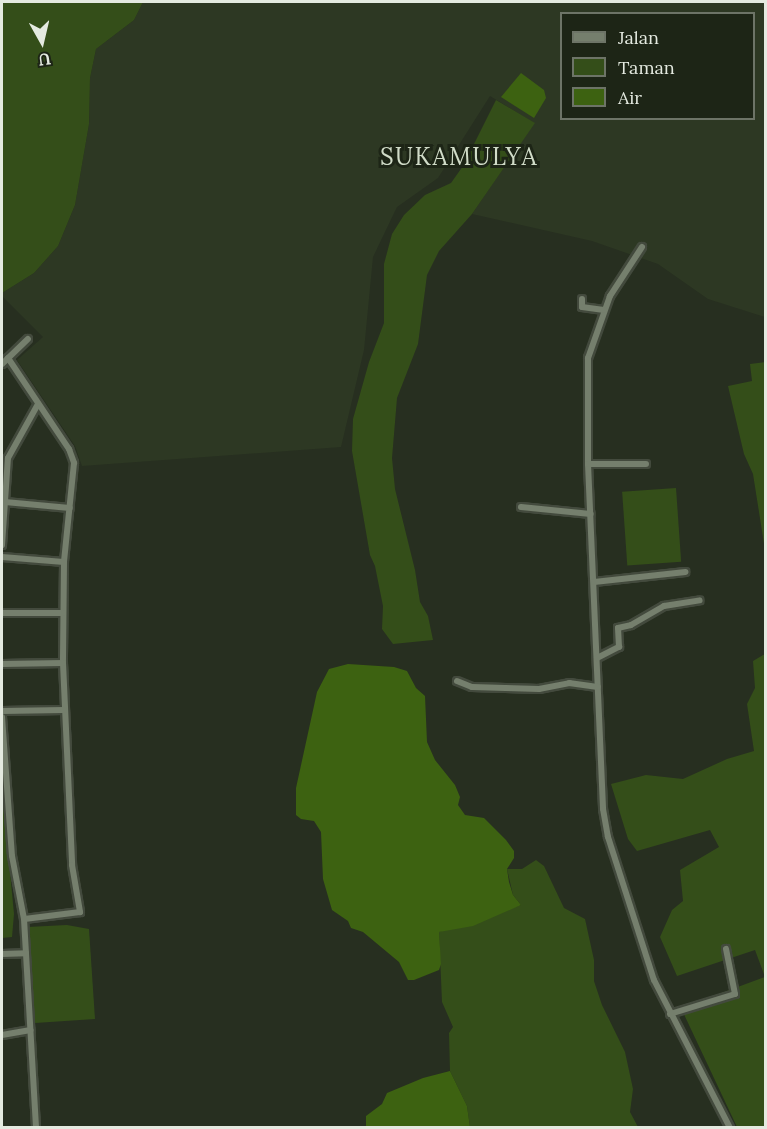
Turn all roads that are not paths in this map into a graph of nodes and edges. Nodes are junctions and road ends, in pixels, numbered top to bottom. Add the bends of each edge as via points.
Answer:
1 (642, 247) dead end
2 (582, 299) dead end
3 (604, 310) junction
4 (28, 339) dead end
5 (8, 358) junction
6 (2, 364) edge
7 (38, 404) junction
8 (588, 464) junction
9 (646, 464) dead end
10 (5, 502) junction
11 (522, 507) dead end
12 (70, 508) junction
13 (591, 514) junction
14 (2, 545) edge
15 (2, 557) edge
16 (64, 562) junction
17 (685, 572) dead end
18 (594, 582) junction
19 (699, 600) dead end
20 (2, 613) edge
21 (63, 613) junction
22 (597, 658) junction
23 (63, 663) junction
24 (2, 664) edge
25 (457, 681) dead end
26 (598, 687) junction
27 (64, 710) junction
28 (2, 711) edge
29 (2, 717) edge
30 (9, 834) junction
31 (2, 836) edge
32 (24, 919) junction
33 (726, 950) dead end
34 (26, 953) junction
35 (2, 954) edge
36 (670, 1014) junction
37 (31, 1030) junction
38 (2, 1035) edge
39 (36, 1128) edge
40 (730, 1128) edge

1 - 3 street
2 - 3 street via 582,307
3 - 8 street via 588,358
4 - 5 street
5 - 6 street
5 - 7 street
7 - 10 street via 10,452
7 - 12 street via 73,455
8 - 9 street
8 - 13 street
10 - 12 street
10 - 14 street
11 - 13 street
12 - 16 street
13 - 18 street
15 - 16 street
16 - 21 street
17 - 18 street
18 - 22 street
19 - 22 street via 664,606 618,628 619,647
20 - 21 street
21 - 23 street
22 - 26 street
23 - 24 street
23 - 27 street
25 - 26 street via 472,687 539,688 569,683
26 - 36 street via 603,809 608,837 644,952
27 - 28 street
27 - 32 street via 72,865 80,912
29 - 30 street
30 - 31 street
30 - 32 street
32 - 34 street
33 - 36 street via 735,994
34 - 35 street
34 - 37 street
36 - 40 street
37 - 38 street
37 - 39 street

